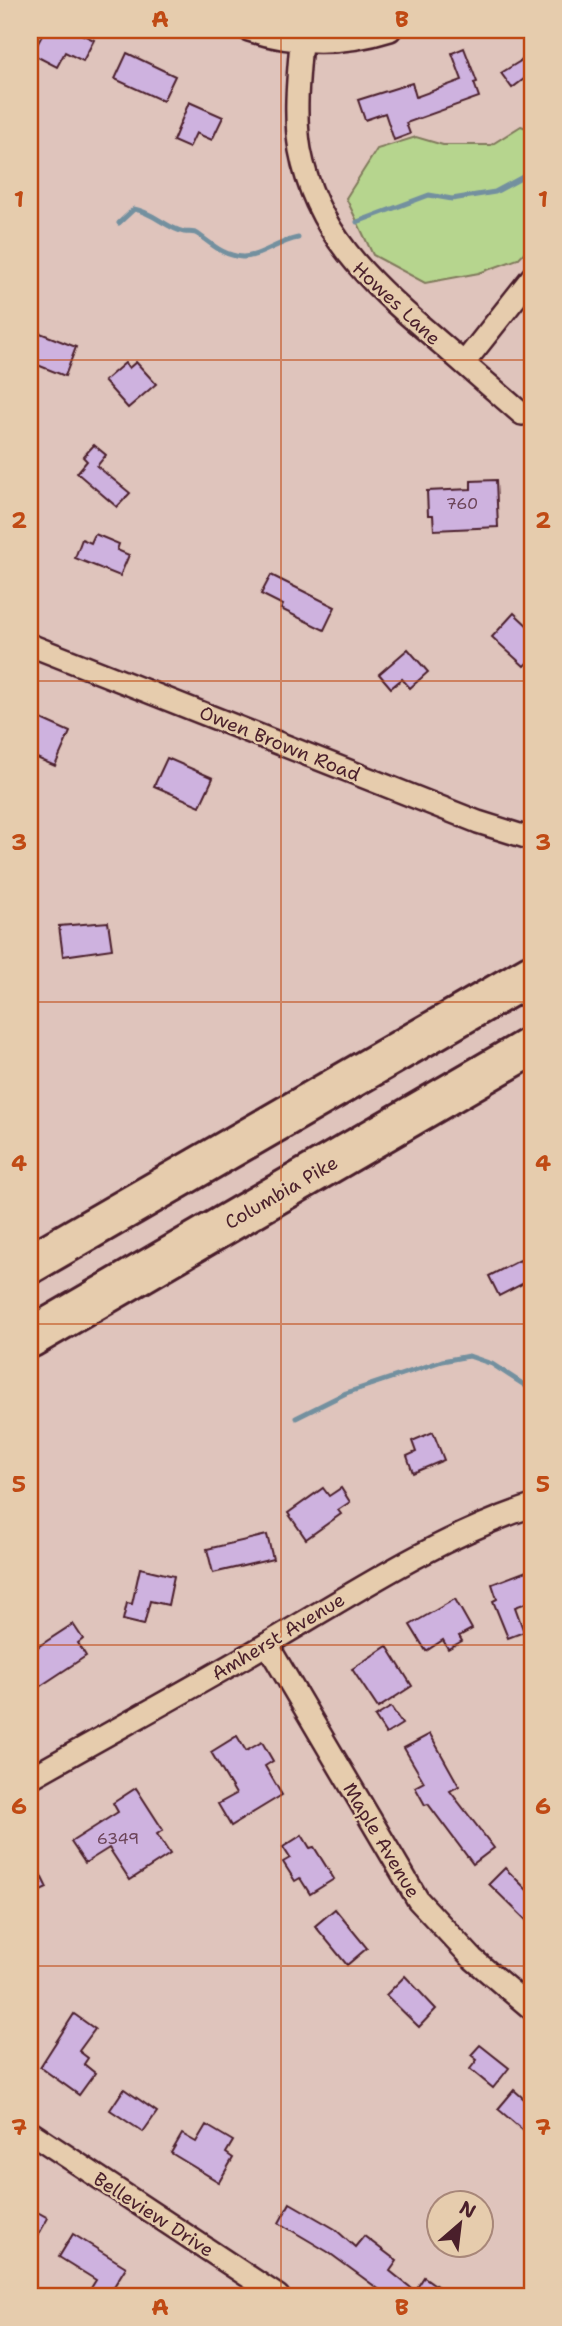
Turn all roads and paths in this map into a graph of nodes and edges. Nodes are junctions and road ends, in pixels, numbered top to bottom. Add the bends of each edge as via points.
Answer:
1 (249, 30) edge
2 (390, 30) edge
3 (301, 43) junction
4 (532, 277) edge
5 (464, 363) junction
6 (522, 414) dead end
7 (30, 645) edge
8 (532, 839) edge
9 (532, 963) edge
10 (532, 974) edge
11 (427, 1036) junction
12 (532, 1046) edge
13 (532, 1074) edge
14 (30, 1264) edge
15 (148, 1270) junction
16 (30, 1338) edge
17 (532, 1506) edge
18 (267, 1644) junction
19 (30, 1778) edge
20 (532, 2009) edge
21 (30, 2132) edge
22 (278, 2296) edge

1 - 3 street
2 - 3 street
3 - 5 street, Howes Lane via 300,149 321,218 372,284
4 - 5 street
5 - 6 street, Howes Lane
7 - 8 street, Owen Brown Road via 478,822
9 - 11 highway
10 - 11 highway
11 - 14 highway
12 - 15 highway, Columbia Pike
13 - 15 highway
15 - 16 highway, Columbia Pike
17 - 18 street, Amherst Avenue via 391,1569
18 - 19 street, Amherst Avenue
18 - 20 street, Maple Avenue via 418,1900 473,1959
21 - 22 street, Belleview Drive

